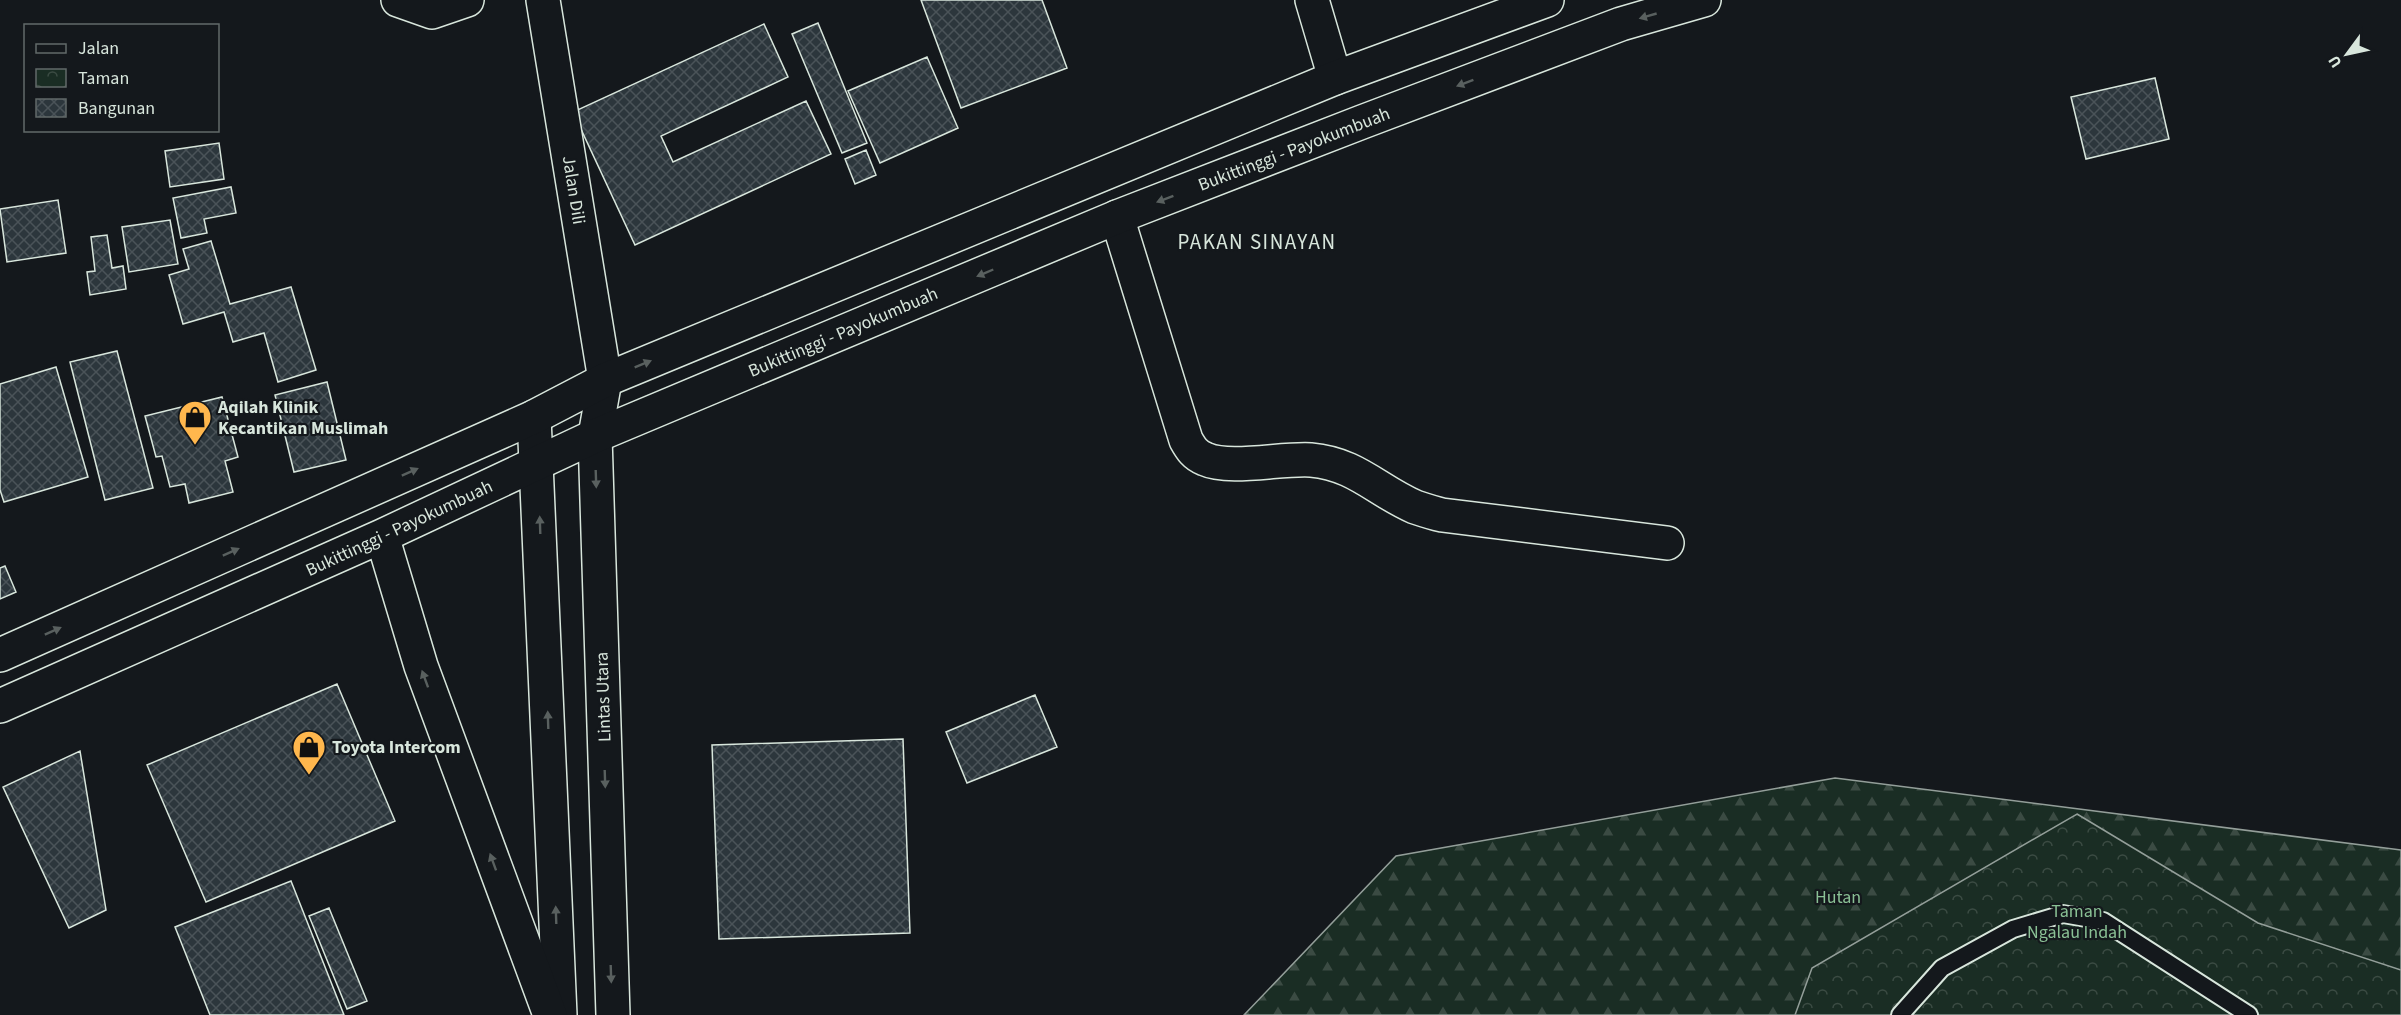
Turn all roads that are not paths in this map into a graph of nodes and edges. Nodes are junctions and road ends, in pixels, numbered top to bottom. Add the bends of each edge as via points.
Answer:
1 (398, 0) edge
2 (467, 0) edge
3 (543, 0) edge
4 (1312, 0) edge
5 (1547, 0) edge
6 (1704, 0) edge
7 (1335, 78) junction
8 (1117, 217) junction
9 (605, 380) junction
10 (534, 417) junction
11 (595, 436) junction
12 (537, 464) junction
13 (382, 536) junction
14 (1666, 543) dead end
15 (0, 655) edge
16 (0, 706) edge
17 (550, 1015) edge
18 (560, 1015) edge
19 (613, 1015) edge
20 (1900, 1015) edge
21 (2249, 1015) edge

1 - 2 main road via 432,12
3 - 9 main road, Jalan Dili
4 - 7 main road
5 - 7 main road
6 -> 8 main road, Bukittinggi - Payokumbuah via 1621,24
9 -> 7 main road
8 -> 11 main road, Bukittinggi - Payokumbuah
8 - 14 main road via 1186,440 1193,452 1205,460 1330,462 1349,468 1414,506 1442,515
9 - 10 main road
9 - 11 main road, Lintas Utara
10 - 12 main road
15 -> 10 main road
11 - 12 main road, Bukittinggi - Payokumbuah
11 -> 19 main road, Lintas Utara
12 - 13 main road, Bukittinggi - Payokumbuah
18 -> 12 main road
13 - 16 main road, Bukittinggi - Payokumbuah
17 -> 13 main road via 420,666
20 - 21 lane via 1942,968 2013,929 2063,914 2103,921

